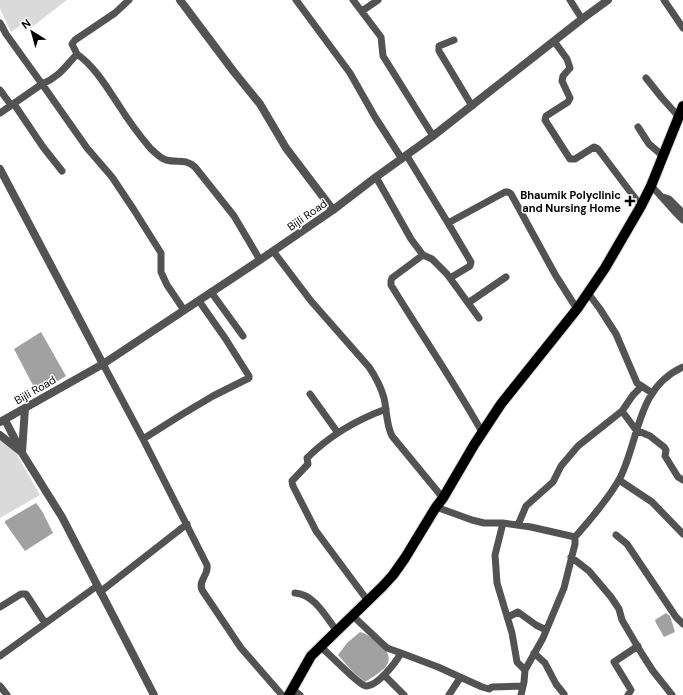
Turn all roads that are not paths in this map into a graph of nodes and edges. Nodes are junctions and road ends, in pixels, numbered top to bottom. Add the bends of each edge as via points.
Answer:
1 (129, 0) edge
2 (180, 0) edge
3 (296, 0) edge
4 (353, 0) edge
5 (378, 0) edge
6 (570, 0) edge
7 (608, 0) edge
8 (664, 0) edge
9 (362, 11) junction
10 (582, 19) junction
11 (0, 22) edge
12 (683, 28) edge
13 (454, 40) dead end
14 (554, 41) junction
15 (77, 54) junction
16 (646, 78) dead end
17 (42, 84) junction
18 (0, 90) edge
19 (13, 104) junction
20 (472, 106) junction
21 (683, 106) edge
22 (0, 113) edge
23 (679, 117) junction
24 (638, 127) dead end
25 (433, 136) junction
26 (663, 156) junction
27 (404, 158) junction
28 (0, 169) edge
29 (62, 171) dead end
30 (376, 177) junction
31 (651, 186) junction
32 (663, 197) junction
33 (641, 206) junction
34 (333, 210) junction
35 (683, 213) edge
36 (683, 220) edge
37 (448, 223) junction
38 (273, 251) junction
39 (423, 255) junction
40 (260, 260) junction
41 (506, 277) dead end
42 (450, 278) junction
43 (211, 292) junction
44 (588, 293) junction
45 (199, 301) junction
46 (468, 303) junction
47 (577, 309) junction
48 (184, 310) junction
49 (479, 318) dead end
50 (242, 336) dead end
51 (103, 364) junction
52 (683, 367) edge
53 (642, 387) junction
54 (652, 393) junction
55 (310, 394) dead end
56 (25, 408) junction
57 (386, 409) junction
58 (622, 411) junction
59 (2, 421) edge
60 (636, 430) junction
61 (482, 432) junction
62 (338, 433) junction
63 (0, 435) edge
64 (143, 440) junction
65 (22, 453) junction
66 (619, 480) junction
67 (683, 480) edge
68 (443, 498) junction
69 (436, 507) junction
70 (503, 523) junction
71 (187, 524) junction
72 (518, 525) junction
73 (683, 534) edge
74 (616, 535) dead end
75 (575, 537) junction
76 (571, 557) junction
77 (98, 589) junction
78 (295, 593) dead end
79 (368, 601) junction
80 (0, 607) edge
81 (353, 616) junction
82 (508, 617) junction
83 (45, 623) junction
84 (683, 624) edge
85 (336, 630) junction
86 (546, 630) junction
87 (320, 646) junction
88 (638, 646) junction
89 (534, 652) junction
90 (401, 653) junction
91 (0, 656) edge
92 (525, 670) junction
93 (384, 675) junction
94 (460, 678) junction
95 (0, 686) edge
96 (523, 686) junction
97 (294, 693) edge
98 (564, 694) edge
99 (7, 695) edge
100 (154, 695) edge
101 (282, 695) edge
102 (404, 695) edge
103 (449, 695) edge
104 (521, 695) edge
105 (628, 695) edge
106 (672, 695) edge

1 - 15 street via 115,13 75,40 72,46
2 - 34 street via 260,104 286,148
3 - 27 street via 350,73 375,117
4 - 9 street
5 - 9 street
6 - 10 street
7 - 10 street, Bijli Road
8 - 12 street
9 - 25 street via 381,38 386,62
10 - 14 street, Bijli Road
11 - 17 street
13 - 20 street via 440,46 439,51
14 - 20 street, Bijli Road
14 - 33 street via 567,59 570,68 562,81 570,98 544,120 570,159 575,159 594,147 598,149
15 - 17 street via 59,75
15 - 40 street via 91,66 152,149 163,159 185,161 195,167 234,216
16 - 23 street
17 - 19 street
17 - 48 street via 134,210 161,253 161,272
18 - 19 street
19 - 22 street
19 - 29 street
20 - 25 street, Bijli Road
21 - 23 main road
23 - 26 main road
24 - 26 street via 649,144
25 - 27 street, Bijli Road
26 - 31 main road
27 - 30 street, Bijli Road
27 - 37 street
28 - 51 street
30 - 34 street, Bijli Road
30 - 39 street via 407,234
31 - 32 street
31 - 33 main road
32 - 35 street
32 - 36 street
33 - 44 main road
34 - 38 street, Bijli Road
37 - 42 street via 471,262 470,266
37 - 47 street via 508,192
38 - 40 street, Bijli Road
38 - 57 street via 311,301 369,367 384,397
39 - 42 street via 432,259
39 - 61 street via 392,278 391,285
40 - 43 street, Bijli Road
41 - 46 street
42 - 46 street
43 - 45 street, Bijli Road
43 - 50 street
44 - 47 main road
44 - 53 street via 612,328 637,383
45 - 48 street, Bijli Road
45 - 64 street via 232,348 249,378 213,396
46 - 49 street
47 - 61 main road via 501,404
48 - 51 street, Bijli Road
51 - 56 street, Bijli Road
51 - 64 street
52 - 54 street via 666,376
53 - 54 street
53 - 58 street
54 - 60 street
55 - 62 street
56 - 59 street, Bijli Road
56 - 65 street
57 - 62 street
57 - 68 street via 392,436
58 - 60 street
58 - 72 street via 578,446 561,466 553,482 528,504
59 - 65 street
60 - 66 street via 628,461
60 - 67 street via 650,436 664,447 665,456 678,477
61 - 68 main road
62 - 79 street via 307,458 308,464 294,478 292,486 316,531
63 - 65 street
64 - 71 street
65 - 77 street via 62,518
66 - 73 street via 652,502
66 - 75 street
68 - 69 main road
69 - 70 street via 484,523
69 - 79 main road via 393,575
70 - 72 street
70 - 82 street via 495,555 497,583
71 - 77 street
71 - 101 street via 208,569 200,586 202,590 242,648
72 - 75 street
74 - 84 street via 627,544
75 - 76 street
76 - 86 street via 564,588
76 - 88 street via 589,571 611,597
77 - 83 street
77 - 100 street
78 - 85 street via 310,598
79 - 81 main road
80 - 83 street via 21,594 26,594
81 - 85 main road
81 - 90 street via 387,648
82 - 86 street via 518,612
82 - 92 street via 517,662
83 - 91 street
85 - 87 main road
86 - 89 street
87 - 93 street via 364,686
87 - 97 main road via 305,664
88 - 105 street via 614,662 631,690
88 - 106 street
89 - 92 street
89 - 98 street via 545,663
90 - 93 street
90 - 94 street
92 - 96 street
93 - 102 street
94 - 96 street via 482,687
94 - 103 street
95 - 99 street
96 - 104 street

